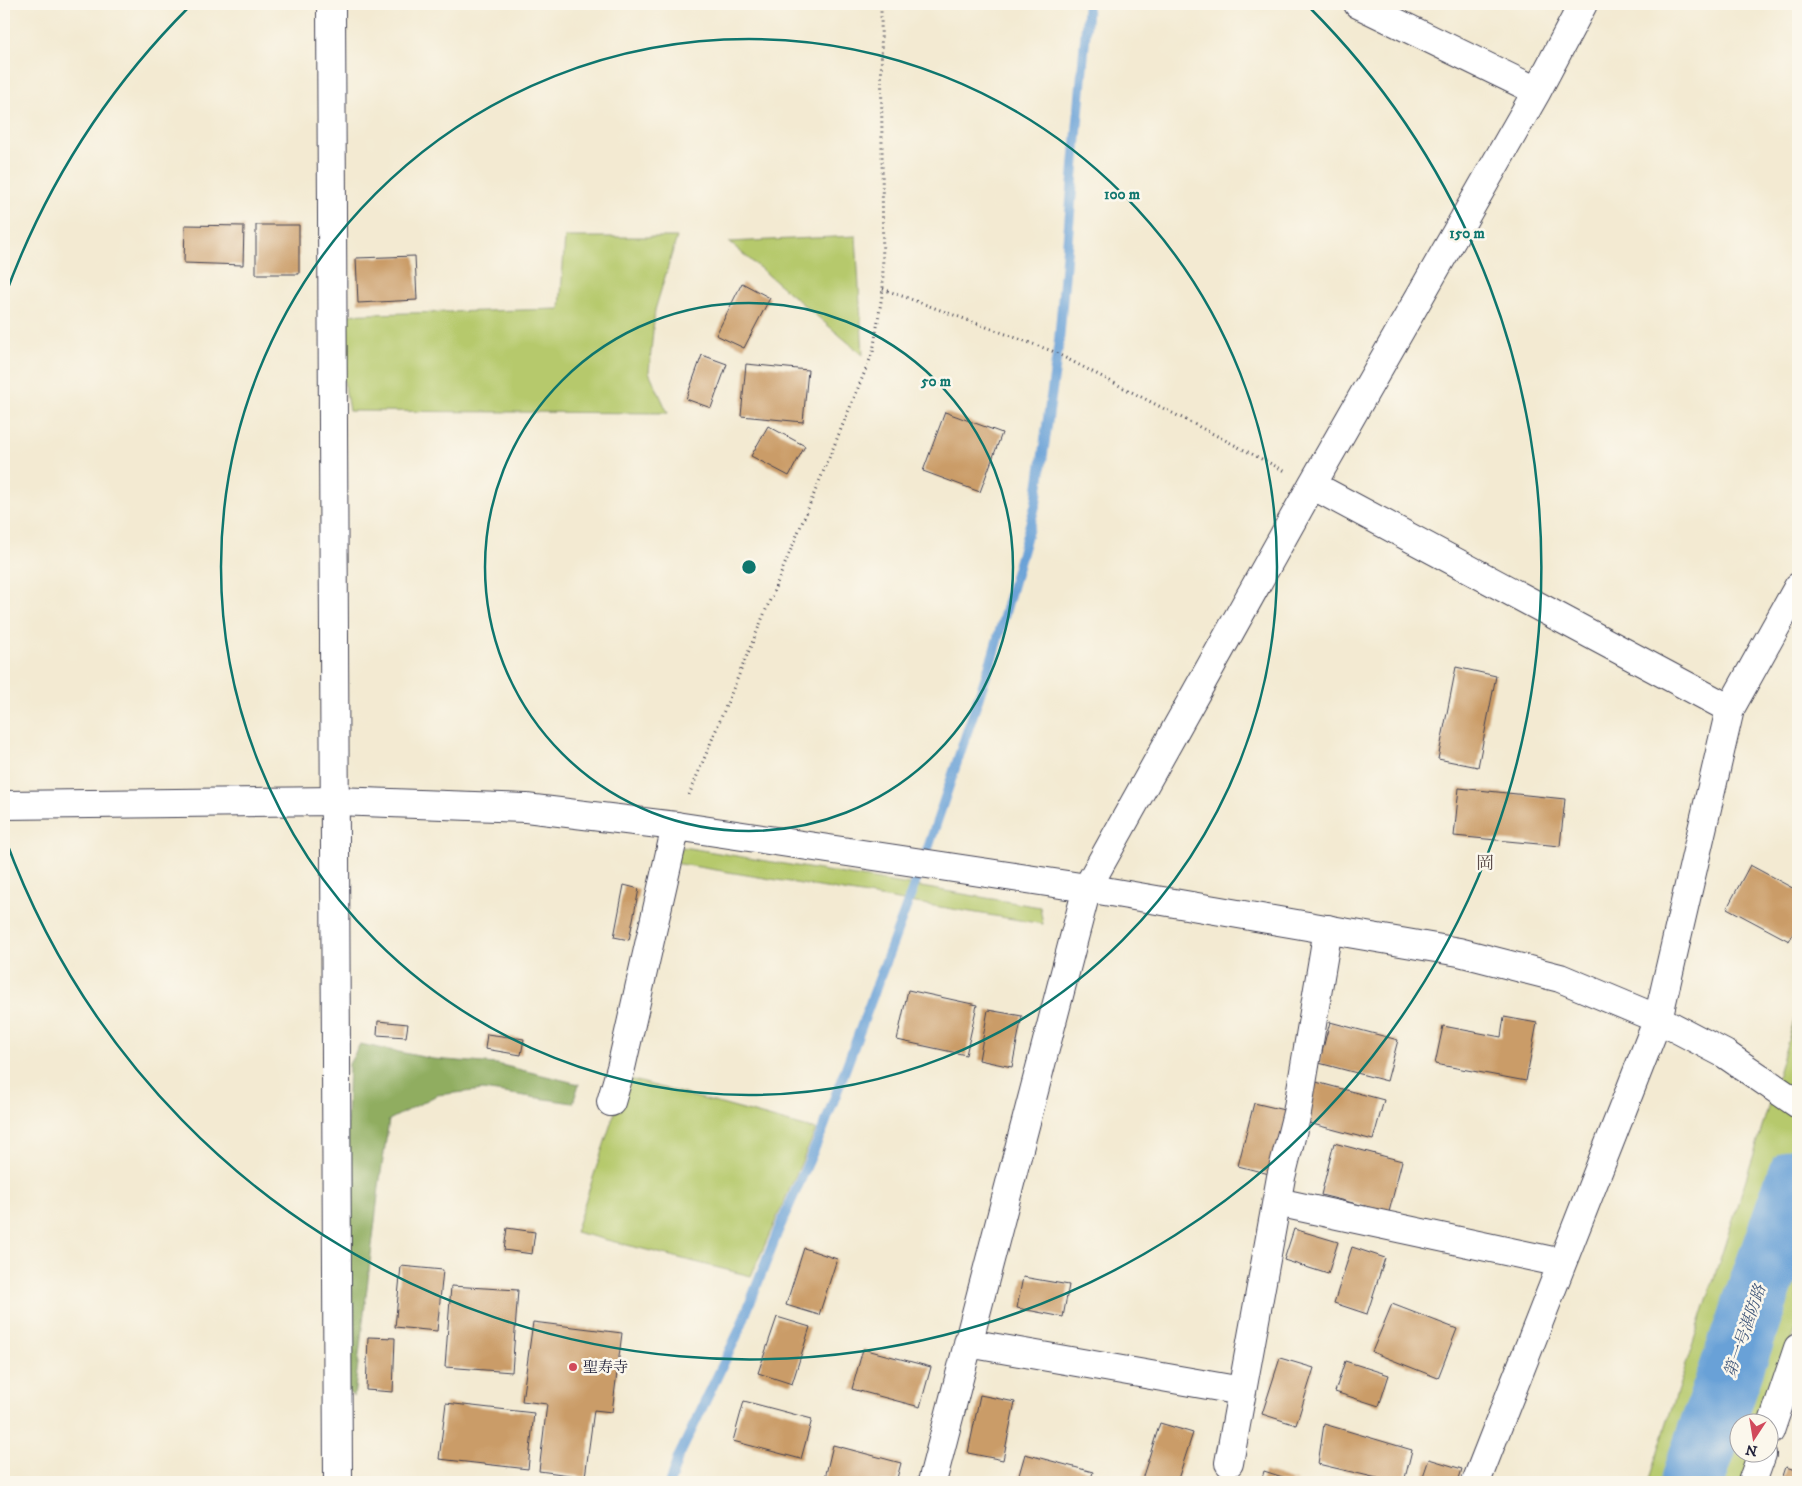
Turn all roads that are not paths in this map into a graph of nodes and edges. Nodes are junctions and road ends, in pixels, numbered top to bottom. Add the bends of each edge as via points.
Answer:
1 (331, 4) edge
2 (1358, 4) edge
3 (1583, 4) edge
4 (1538, 91) junction
5 (1312, 485) junction
6 (1798, 587) edge
7 (1730, 709) junction
8 (336, 801) junction
9 (4, 805) edge
10 (676, 826) junction
11 (1087, 888) junction
12 (1328, 929) junction
13 (1658, 1019) junction
14 (1791, 1099) edge
15 (611, 1102) dead end
16 (1277, 1202) junction
17 (1562, 1263) junction
18 (968, 1343) junction
19 (1798, 1348) edge
20 (1242, 1391) junction
21 (1776, 1414) edge
22 (1229, 1463) dead end
23 (1758, 1464) edge
24 (338, 1482) edge
25 (932, 1482) edge
26 (1476, 1482) edge
27 (1752, 1482) edge

1 - 8 street
2 - 4 street
3 - 4 street
4 - 5 street
5 - 7 street
5 - 11 street
6 - 7 street
7 - 13 street
8 - 9 street
8 - 10 street via 526,808
8 - 24 street
10 - 11 street
10 - 15 street
11 - 12 street
11 - 18 street
12 - 13 street via 1460,952 1560,978
12 - 16 street via 1297,1113
13 - 14 street via 1725,1054
13 - 17 street
16 - 17 street
16 - 20 street
17 - 26 street
18 - 20 street
18 - 25 street
19 - 21 street
20 - 22 street
23 - 27 street

